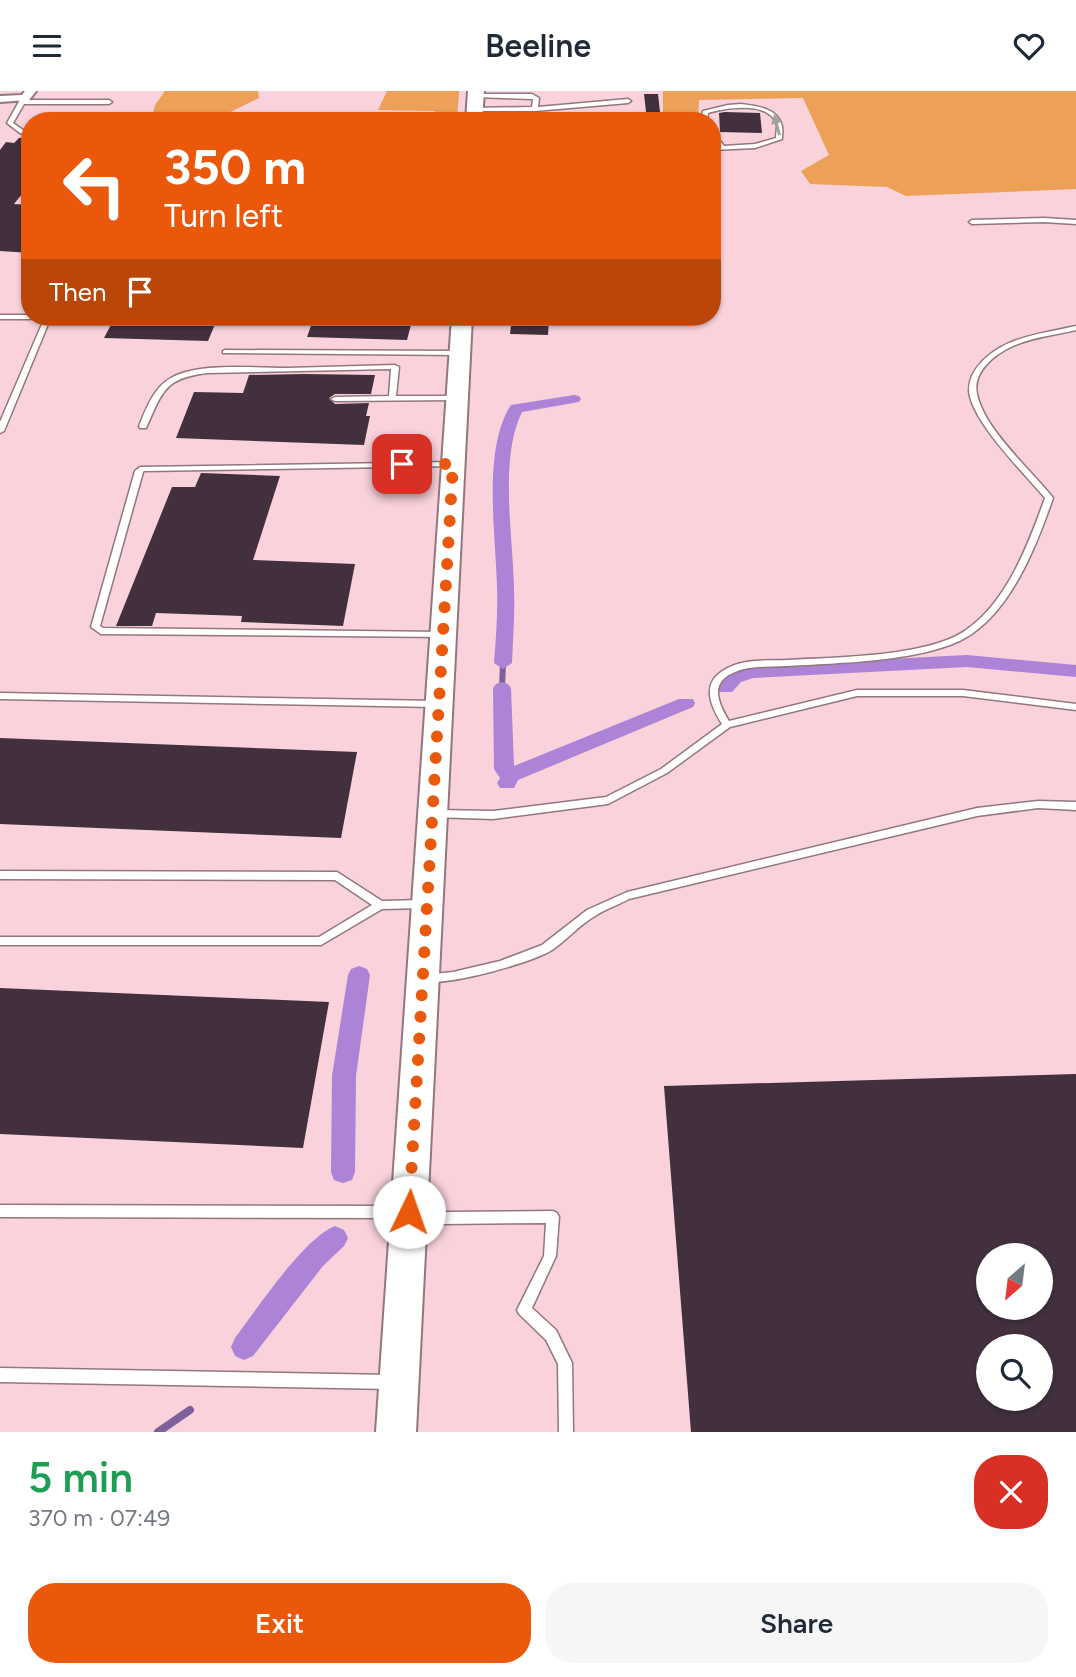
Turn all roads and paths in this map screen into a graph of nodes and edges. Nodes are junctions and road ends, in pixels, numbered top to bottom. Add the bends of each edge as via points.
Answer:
1 (64, 91) edge
2 (26, 97) edge
3 (0, 99) edge
4 (628, 101) dead end
5 (59, 102) junction
6 (109, 102) dead end
7 (475, 106) edge
8 (535, 109) junction
9 (455, 112) edge
10 (494, 112) edge
11 (705, 112) edge
12 (21, 131) edge
13 (721, 143) edge
14 (721, 148) edge
15 (726, 148) junction
16 (972, 222) dead end
17 (1076, 222) edge
18 (0, 317) edge
19 (21, 317) edge
20 (44, 326) edge
21 (462, 326) edge
22 (1076, 328) edge
23 (225, 352) dead end
24 (460, 353) junction
25 (457, 398) junction
26 (335, 399) dead end
27 (392, 399) junction
28 (143, 426) dead end
29 (0, 431) edge
30 (453, 464) junction
31 (443, 635) junction
32 (0, 696) edge
33 (439, 704) junction
34 (1076, 707) edge
35 (727, 725) junction
36 (1076, 806) edge
37 (432, 814) junction
38 (0, 875) edge
39 (427, 904) junction
40 (380, 905) junction
41 (0, 941) edge
42 (423, 978) junction
43 (0, 1211) edge
44 (409, 1212) junction
45 (0, 1375) edge
46 (399, 1383) junction
47 (396, 1432) edge
48 (566, 1432) edge

1 - 5 lane
2 - 3 street
2 - 5 lane
2 - 12 lane via 10,123
4 - 8 lane
5 - 6 lane
7 - 8 lane
7 - 8 lane via 532,96
7 - 9 lane
7 - 10 lane
15 -> 11 lane via 779,139 771,110
13 - 15 lane
14 - 15 lane
16 - 17 lane
18 - 19 lane
20 - 29 lane
21 - 24 street
22 - 35 lane via 1005,347 977,373 972,392 982,416 1049,498 1021,564 996,604 971,631 946,645 744,666 722,674 713,702
23 - 24 lane
24 - 25 street
25 - 27 lane
25 - 30 street
26 - 27 lane
27 - 28 lane via 395,367 189,375 164,386
30 - 31 street
30 - 31 lane via 143,469 95,627 101,631
31 - 33 street
32 - 33 lane
33 - 37 street
34 - 35 lane via 963,693 857,693
35 - 37 lane via 664,771 608,800 493,815
36 - 42 lane via 1049,802 990,810 627,896 591,913 546,948 502,965
37 - 39 street
38 - 40 lane via 337,876
39 - 40 lane
39 - 42 street
40 - 41 lane via 321,941
42 - 44 street
43 - 44 lane
44 - 46 street
44 - 48 lane via 443,1218 554,1217 550,1256 524,1310 551,1335 565,1363
45 - 46 lane
46 - 47 street

